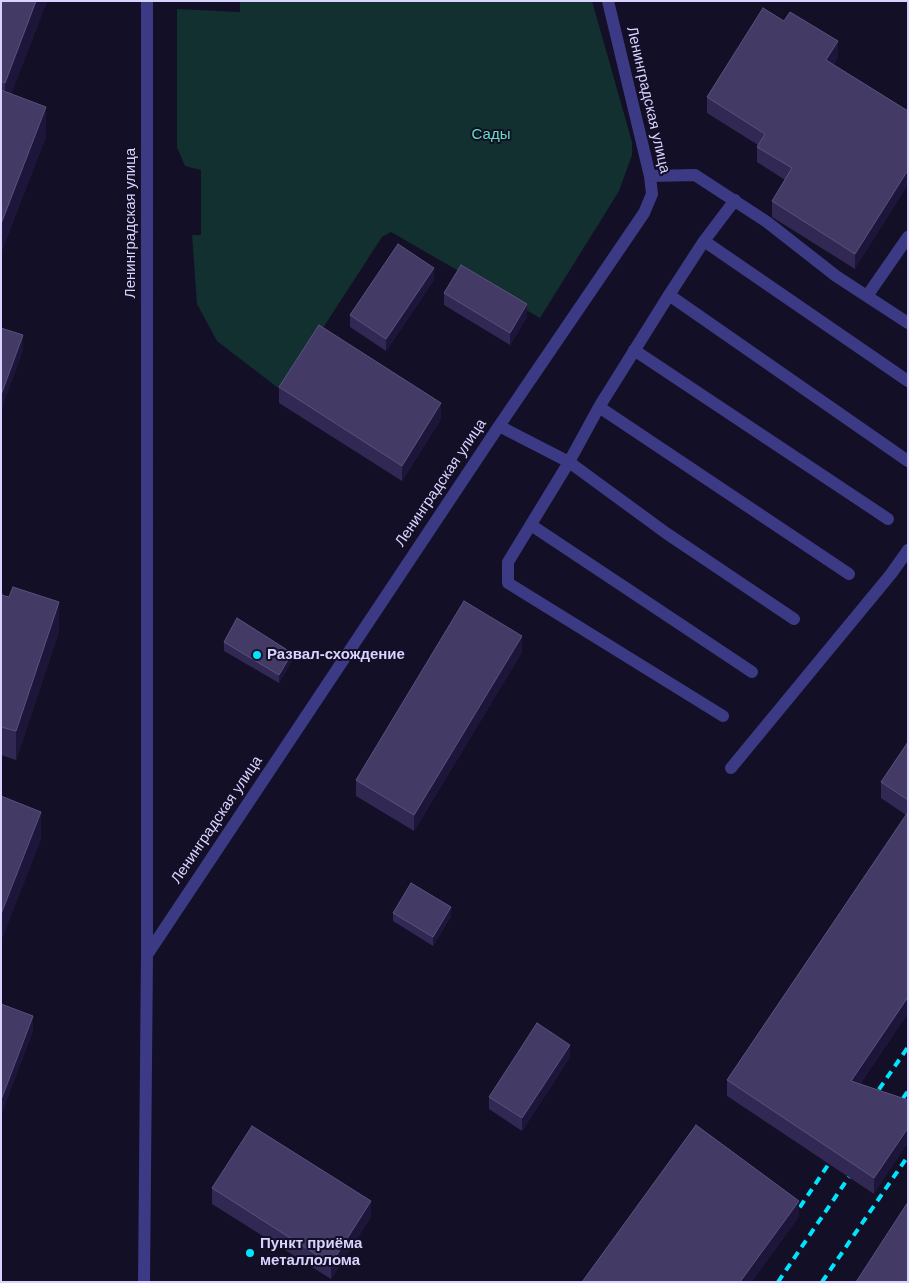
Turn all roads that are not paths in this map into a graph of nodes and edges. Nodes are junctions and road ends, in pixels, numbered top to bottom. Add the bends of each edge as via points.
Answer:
1 (147, 1) edge
2 (608, 1) edge
3 (650, 176) junction
4 (735, 200) junction
5 (908, 237) edge
6 (704, 241) junction
7 (669, 295) junction
8 (867, 296) junction
9 (908, 322) edge
10 (634, 350) junction
11 (908, 382) edge
12 (599, 407) junction
13 (499, 426) junction
14 (908, 461) edge
15 (569, 462) junction
16 (888, 519) dead end
17 (531, 525) junction
18 (908, 550) edge
19 (849, 574) dead end
20 (794, 619) dead end
21 (752, 672) dead end
22 (723, 716) dead end
23 (731, 768) dead end
24 (147, 955) junction
25 (144, 1282) edge

1 - 24 street, Ленинградская улица
2 - 3 street, Ленинградская улица
3 - 4 street via 695,175
3 - 13 street, Ленинградская улица via 652,194 644,213
4 - 6 street
4 - 8 street
5 - 8 street
6 - 7 street
6 - 11 street
7 - 10 street
7 - 14 street
8 - 9 street
10 - 12 street
10 - 16 street
12 - 15 street
12 - 19 street
13 - 15 street
13 - 24 street, Ленинградская улица
15 - 17 street
15 - 20 street via 666,533
17 - 21 street
17 - 22 street via 508,562 508,583
18 - 23 street
24 - 25 street, Ленинградская улица

